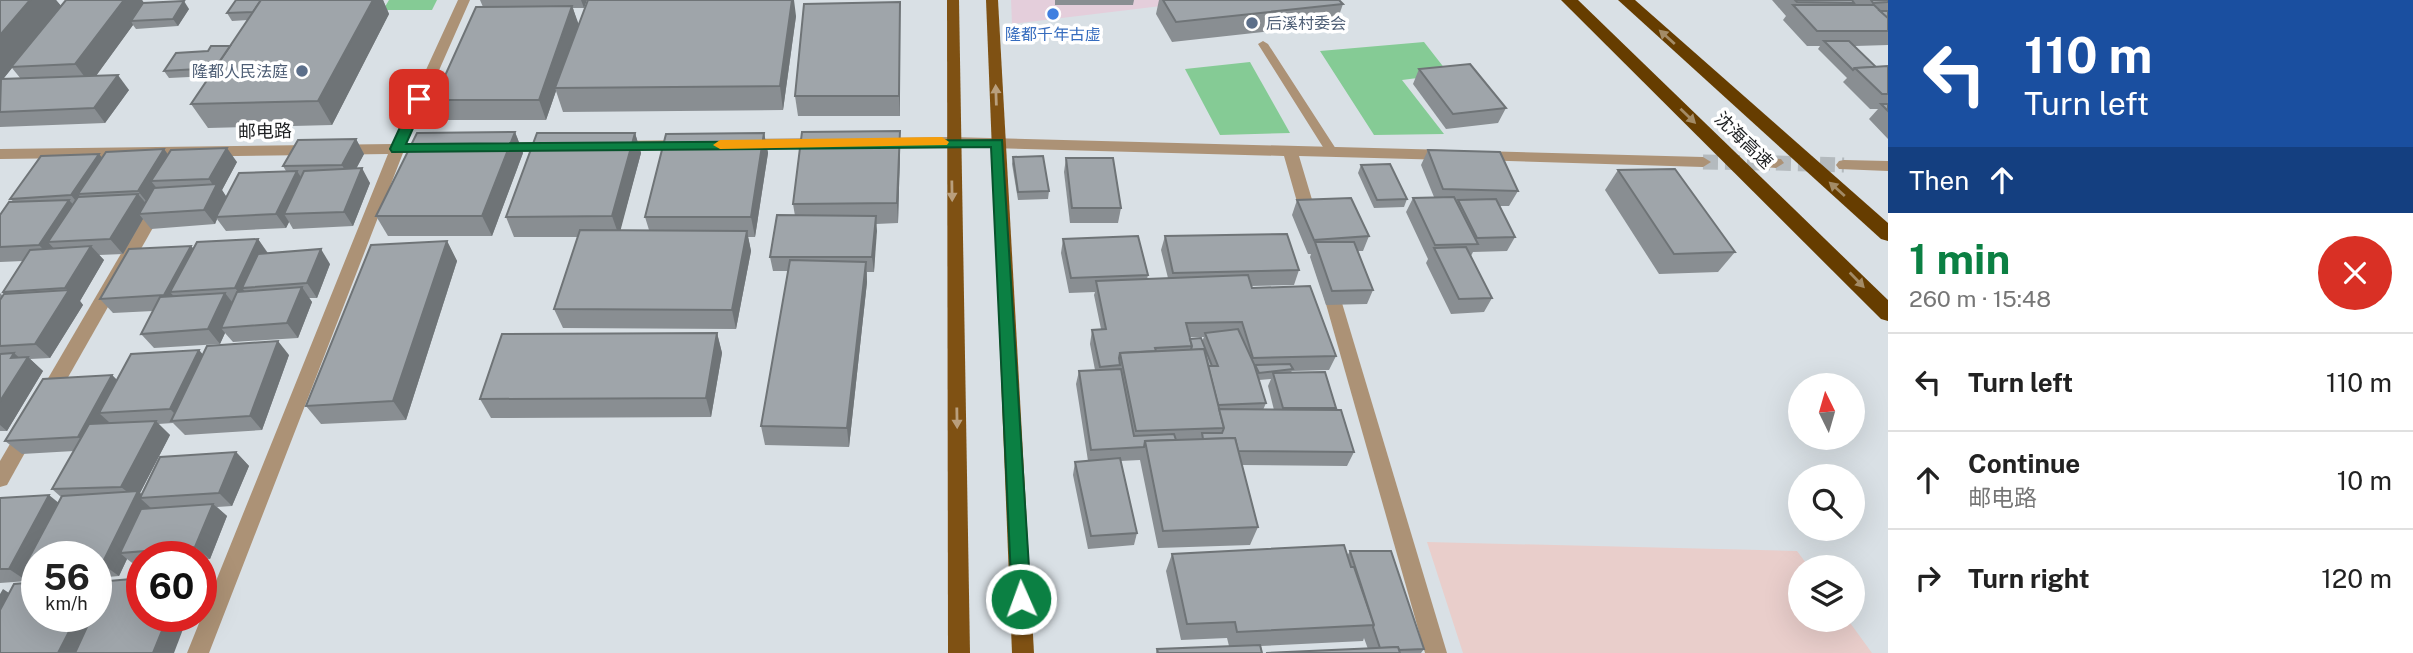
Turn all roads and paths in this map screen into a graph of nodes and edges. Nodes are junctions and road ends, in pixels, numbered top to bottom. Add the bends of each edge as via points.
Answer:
1 (464, 0) edge
2 (953, 0) edge
3 (992, 0) edge
4 (1569, 0) edge
5 (1626, 0) edge
6 (1263, 44) dead end
7 (951, 142) junction
8 (841, 143) edge
9 (868, 143) edge
10 (998, 143) junction
11 (702, 145) edge
12 (730, 145) edge
13 (605, 146) edge
14 (563, 147) edge
15 (452, 148) edge
16 (480, 148) edge
17 (397, 149) junction
18 (1290, 151) junction
19 (1332, 152) junction
20 (0, 154) edge
21 (1703, 162) tunnel mouth
22 (1844, 165) tunnel mouth
23 (1888, 166) edge
24 (168, 188) edge
25 (1888, 234) edge
26 (1317, 245) edge
27 (1325, 271) edge
28 (1888, 313) edge
29 (0, 479) edge
30 (198, 653) edge
31 (959, 653) edge
32 (1023, 653) edge
33 (1436, 653) edge

1 - 17 street
2 - 7 main road
10 -> 3 main road
4 -> 28 highway, 沈海高速
25 -> 5 highway, 沈海高速
6 - 19 lane
7 - 9 street
7 - 10 street
7 -> 31 main road
8 - 12 street
10 - 18 street
10 - 32 main road
11 - 13 street
14 - 16 street
15 - 17 street, 邮电路
17 - 20 street, 邮电路 via 186,158 45,159
17 - 30 street
18 - 19 street
18 - 26 street
19 - 21 street
22 - 23 street
24 - 29 street
27 - 33 street

